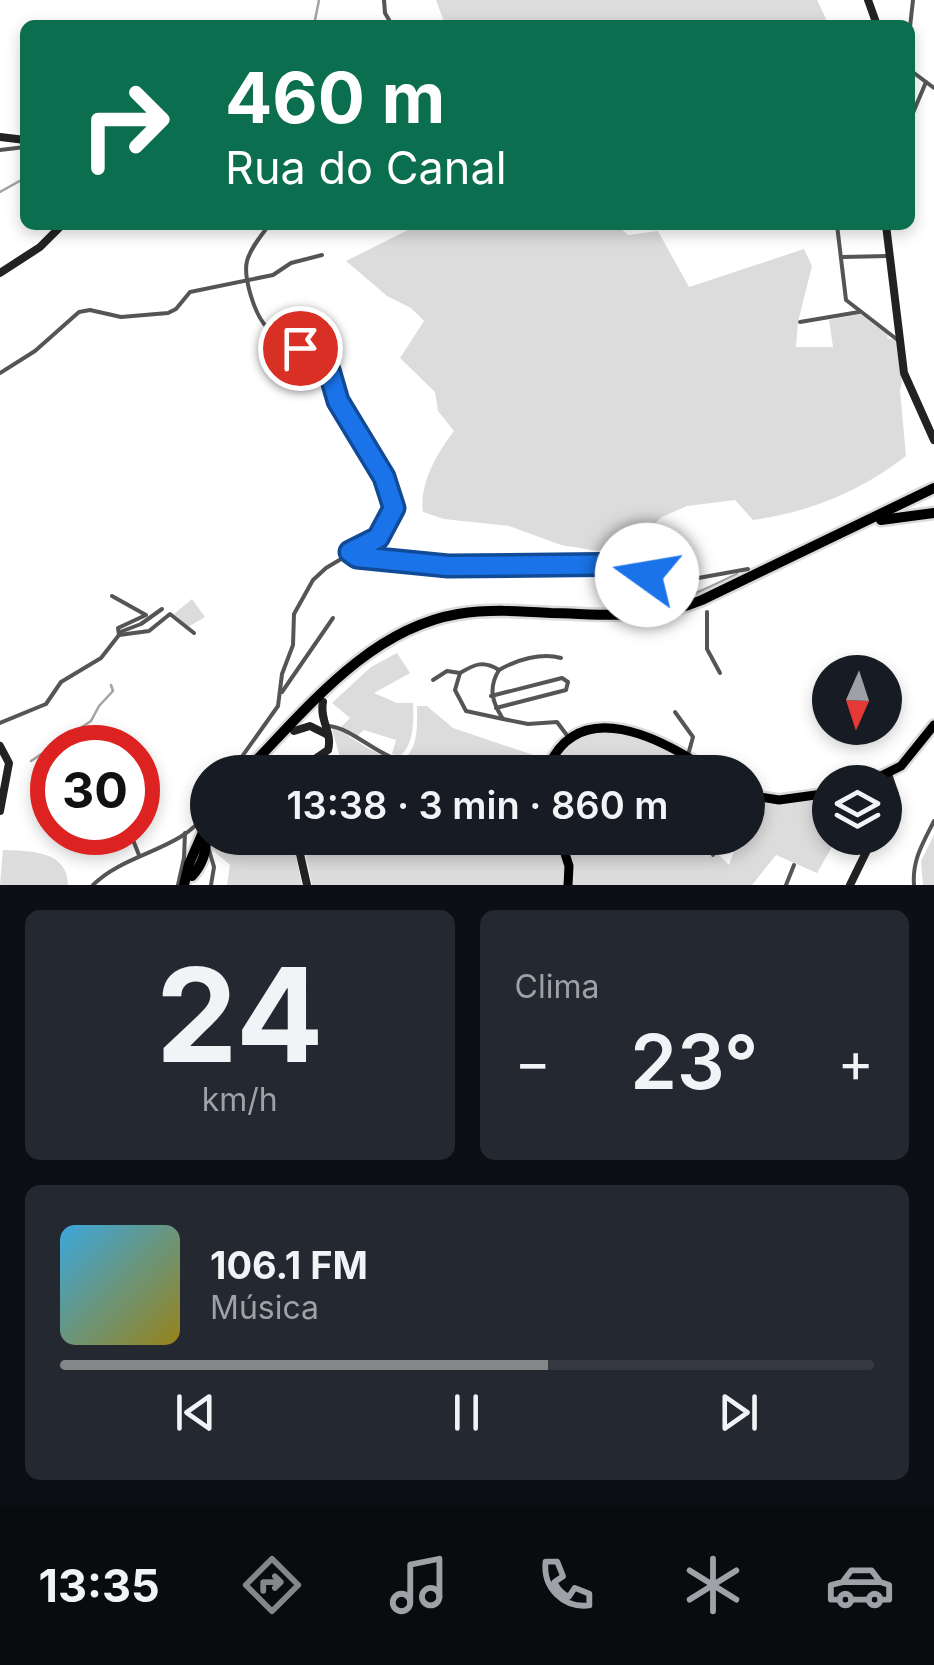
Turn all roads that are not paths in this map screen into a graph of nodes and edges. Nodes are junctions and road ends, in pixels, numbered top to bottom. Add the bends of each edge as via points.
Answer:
1 (915, 74) edge
2 (926, 82) junction
3 (934, 88) edge
4 (915, 108) edge
5 (57, 230) edge
6 (266, 230) edge
7 (838, 230) edge
8 (887, 230) edge
9 (322, 255) dead end
10 (890, 256) junction
11 (842, 257) junction
12 (0, 272) edge
13 (250, 282) junction
14 (858, 312) junction
15 (800, 322) dead end
16 (899, 342) junction
17 (0, 373) edge
18 (932, 431) edge
19 (934, 479) edge
20 (934, 491) edge
21 (914, 498) junction
22 (934, 513) edge
23 (881, 520) junction
24 (350, 552) junction
25 (748, 569) dead end
26 (112, 596) dead end
27 (162, 609) dead end
28 (707, 612) dead end
29 (333, 618) dead end
30 (119, 633) junction
31 (194, 633) dead end
32 (561, 658) dead end
33 (499, 670) junction
34 (460, 672) junction
35 (720, 672) dead end
36 (433, 680) dead end
37 (282, 692) junction
38 (492, 696) junction
39 (322, 702) junction
40 (496, 708) junction
41 (675, 712) dead end
42 (503, 719) junction
43 (0, 723) edge
44 (934, 725) edge
45 (327, 730) junction
46 (294, 731) junction
47 (569, 738) junction
48 (0, 746) edge
49 (250, 755) edge
50 (258, 755) edge
51 (262, 755) edge
52 (321, 755) edge
53 (387, 755) edge
54 (558, 755) edge
55 (685, 755) edge
56 (687, 755) edge
57 (901, 765) edge
58 (812, 795) edge
59 (765, 798) edge
60 (0, 811) edge
61 (934, 821) edge
62 (190, 830) edge
63 (185, 833) junction
64 (160, 845) edge
65 (139, 855) edge
66 (193, 855) edge
67 (200, 855) edge
68 (210, 855) edge
69 (300, 855) edge
70 (566, 855) edge
71 (865, 855) edge
72 (794, 865) dead end
73 (214, 877) junction
74 (189, 880) edge
75 (94, 885) edge
76 (211, 885) edge
77 (307, 885) edge
78 (568, 885) edge
79 (786, 885) edge
80 (850, 885) edge
81 (914, 885) edge

1 - 2 street
2 - 3 street
2 - 4 street
5 - 12 street
6 - 13 street via 246,264
7 - 11 street
8 - 10 street
9 - 13 street
10 - 11 street
10 - 16 street
11 - 14 street via 843,293
13 - 17 street via 190,292 168,313 79,312
13 - 24 street via 264,324 329,370 338,401 384,477 394,508 390,520 378,538
14 - 15 street
14 - 16 street
16 - 18 street via 904,373
19 - 21 highway
20 - 21 highway
20 - 23 highway
21 - 50 highway via 670,612 490,610 421,625 360,660
22 - 23 highway
23 - 39 highway via 671,617 625,622 490,616 423,631 368,661
24 - 25 street via 448,566 650,564 654,586
24 - 37 street via 313,580 294,614
26 - 30 street via 146,615
27 - 30 street
28 - 35 street via 707,649
29 - 37 street
30 - 31 street via 149,630 170,614
30 - 43 street via 102,658 61,682 46,704
32 - 33 street
33 - 34 street via 480,662
33 - 38 street
34 - 36 street
34 - 42 street via 455,690 466,711
37 - 49 street
38 - 40 street
38 - 40 street via 562,678 568,682 566,690
39 - 45 street
39 - 46 highway
40 - 42 street
41 - 56 street via 693,737
42 - 47 street via 556,722
44 - 57 main road
45 - 46 street
45 - 52 street via 328,750
45 - 53 street via 336,726
46 - 51 highway
47 - 54 main road
47 - 55 main road via 620,728
48 - 60 street via 9,764
58 - 59 main road
61 - 81 street via 917,853
62 - 63 street
63 - 64 street
63 - 74 street
65 - 75 street
66 - 74 highway
67 - 74 highway
68 - 73 street
69 - 77 street
70 - 78 main road
71 - 80 street
72 - 79 street
73 - 74 street via 208,869
73 - 76 street

